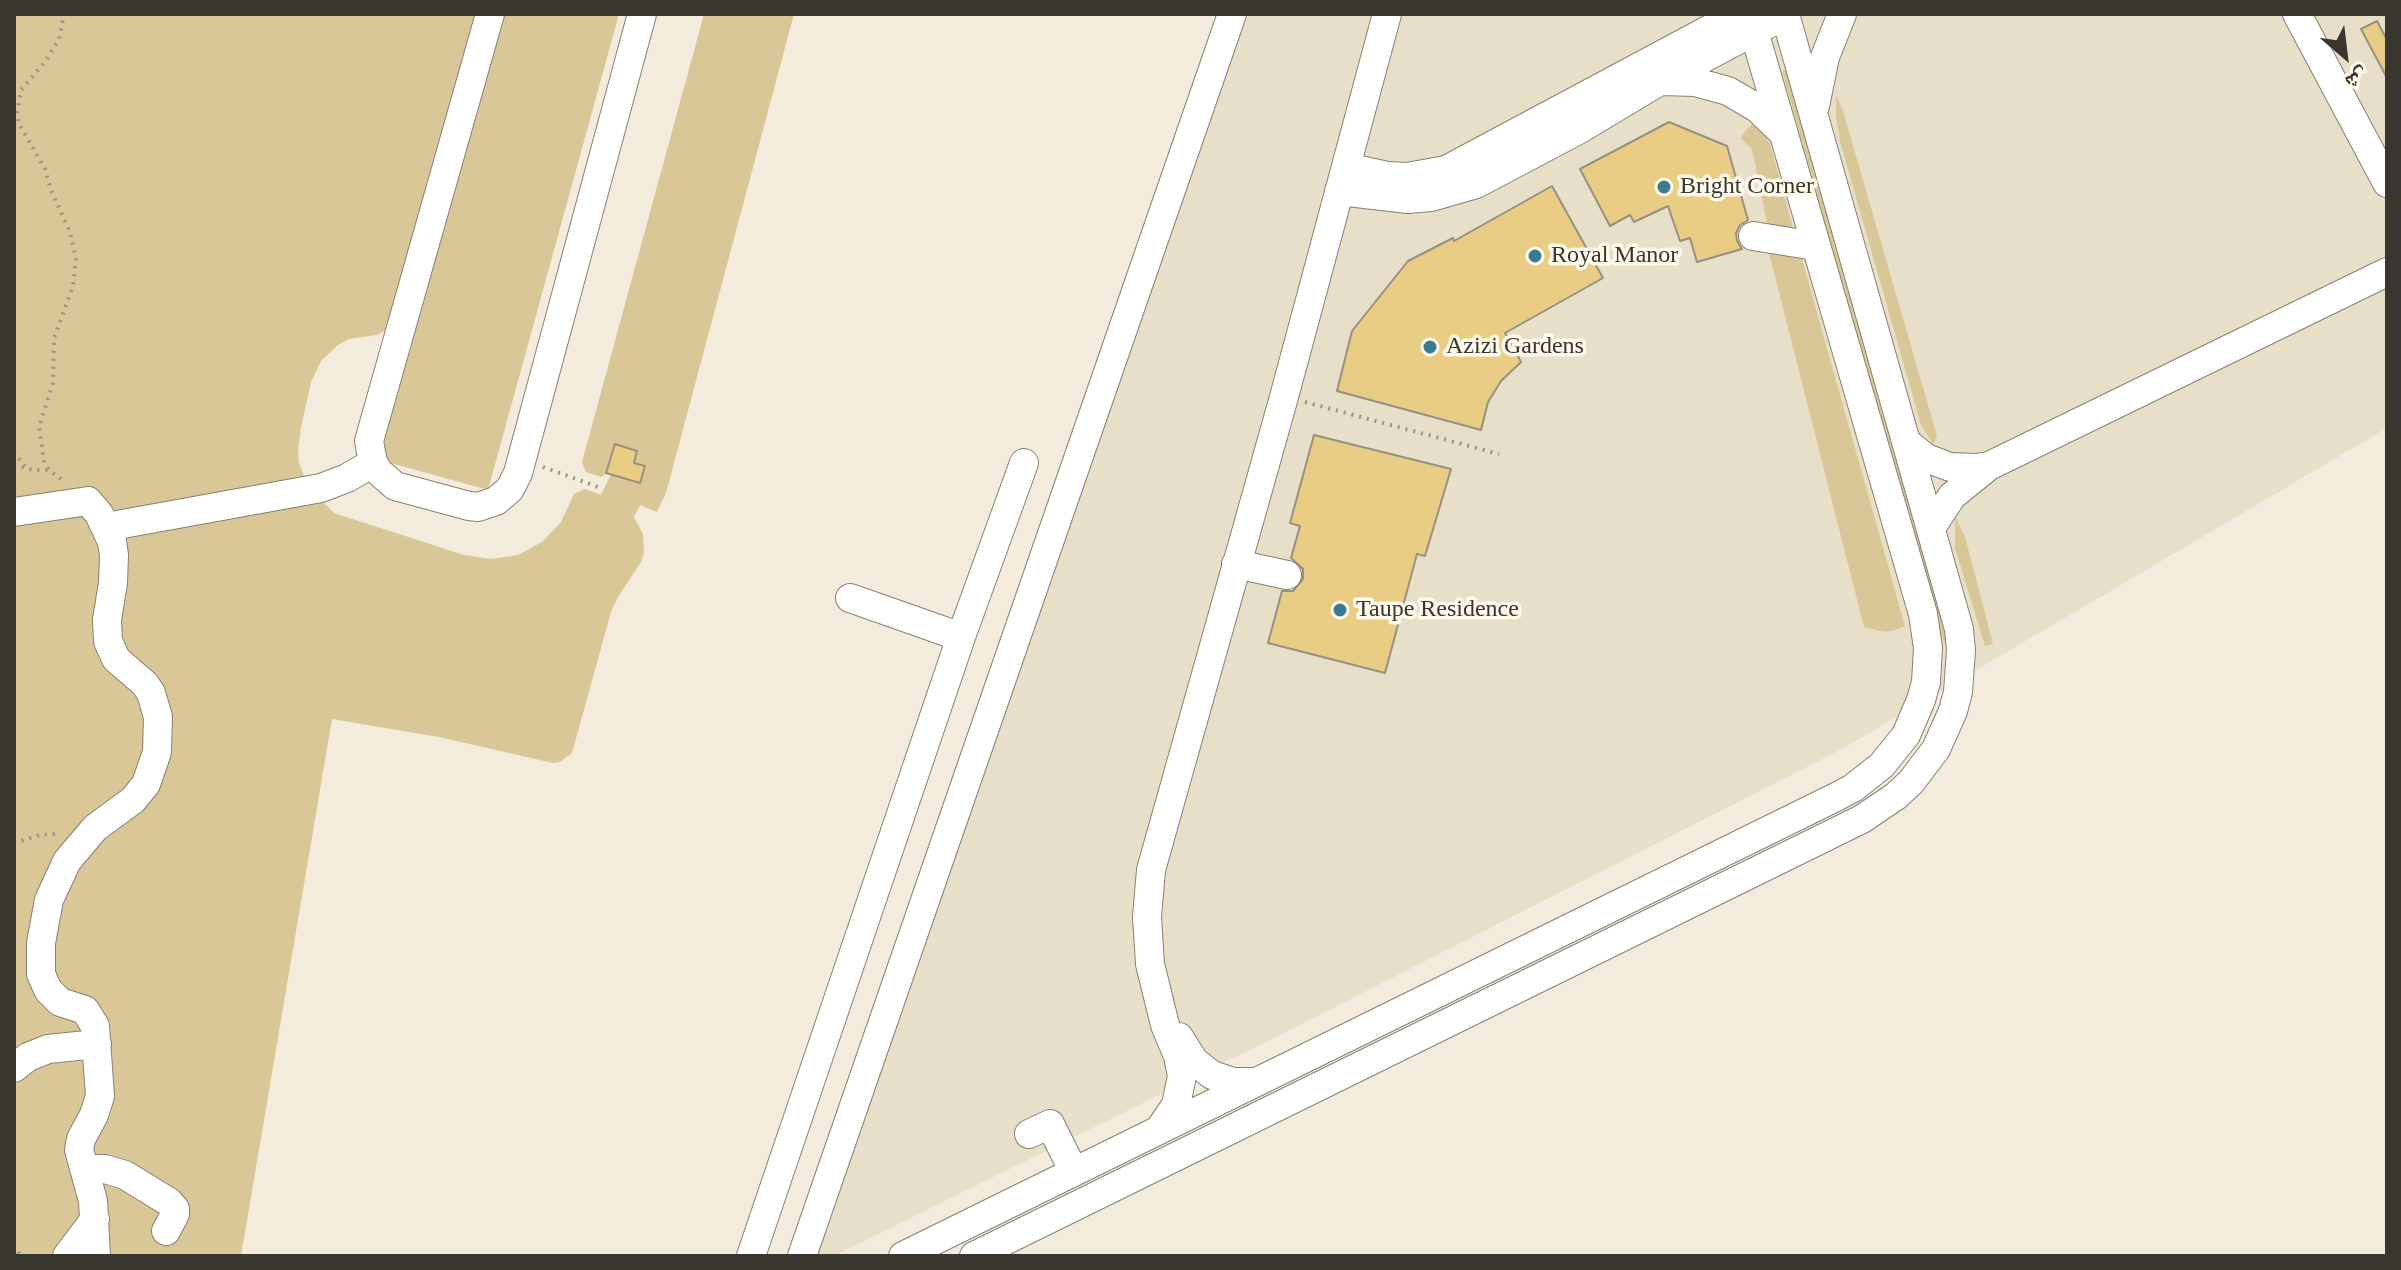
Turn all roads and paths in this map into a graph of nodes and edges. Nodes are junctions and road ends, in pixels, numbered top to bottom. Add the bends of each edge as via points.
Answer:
1 (64, 14) edge
2 (490, 14) edge
3 (642, 14) edge
4 (1232, 14) edge
5 (1387, 14) edge
6 (1689, 14) edge
7 (1842, 14) edge
8 (2297, 14) edge
9 (1787, 15) edge
10 (1747, 20) edge
11 (1661, 67) junction
12 (1814, 115) junction
13 (1780, 130) junction
14 (1342, 179) junction
15 (2387, 183) edge
16 (1753, 236) dead end
17 (1815, 246) junction
18 (2387, 272) edge
19 (1284, 397) junction
20 (1906, 442) junction
21 (14, 452) edge
22 (1499, 454) dead end
23 (522, 459) junction
24 (373, 463) junction
25 (1024, 463) dead end
26 (14, 465) edge
27 (1989, 466) junction
28 (27, 469) junction
29 (49, 470) junction
30 (598, 487) dead end
31 (88, 501) junction
32 (14, 512) edge
33 (106, 527) junction
34 (1931, 528) junction
35 (1236, 564) junction
36 (1287, 575) dead end
37 (850, 598) dead end
38 (961, 637) junction
39 (1926, 682) junction
40 (1958, 692) junction
41 (84, 840) junction
42 (14, 843) edge
43 (1448, 987) junction
44 (1162, 1010) junction
45 (1461, 1016) junction
46 (97, 1044) junction
47 (14, 1068) edge
48 (1256, 1081) junction
49 (1158, 1130) junction
50 (1029, 1134) dead end
51 (84, 1169) junction
52 (1074, 1172) junction
53 (95, 1219) junction
54 (166, 1231) dead end
55 (14, 1245) edge
56 (21, 1256) edge
57 (67, 1256) edge
58 (96, 1256) edge
59 (751, 1256) edge
60 (802, 1256) edge
61 (903, 1256) edge
62 (974, 1256) edge

1 - 29 path via 54,51 21,90 17,113 45,169 76,259 73,286 54,338 53,383 39,427
2 - 24 street via 369,433
3 - 23 street
4 - 60 street
5 - 14 street
6 - 11 street
7 - 12 street via 1825,57
8 - 15 street
9 - 10 street
9 - 12 street
10 - 11 street
10 - 13 street
11 - 13 street via 1728,91
11 - 14 street via 1538,152 1454,192 1408,199
12 - 20 street
13 - 17 street
14 - 19 street
16 - 17 street
17 - 39 street via 1923,614
18 - 27 street
19 - 22 path
19 - 35 street
20 - 27 street via 1926,458 1950,467
20 - 34 street
21 - 28 path
23 - 24 street via 510,489 478,507 395,486
23 - 30 path
24 - 33 street via 321,488
25 - 38 street
26 - 28 path
27 - 34 street via 1952,496
28 - 29 path
29 - 31 path
31 - 32 street
31 - 33 street
33 - 41 street via 115,569 108,641 116,659 151,693 159,740 140,793
34 - 40 street via 1959,629
35 - 36 street
35 - 44 street via 1151,870 1148,940
37 - 38 street
38 - 59 street
39 - 40 street
39 - 43 street via 1906,735 1882,765 1853,788
40 - 45 street via 1945,730 1924,766 1880,808
41 - 42 path via 54,834
41 - 46 street via 54,887 42,928 41,961 53,997 90,1015
43 - 45 street
43 - 48 street
44 - 48 street via 1202,1069 1233,1082
44 - 49 street via 1182,1086
45 - 62 street
46 - 47 street via 48,1049
46 - 51 street via 100,1096 81,1139
48 - 49 street
49 - 52 street
50 - 52 street via 1050,1124
51 - 53 street
51 - 54 street via 125,1175 169,1202 175,1214
52 - 61 street
53 - 57 street
53 - 58 street
55 - 56 path

